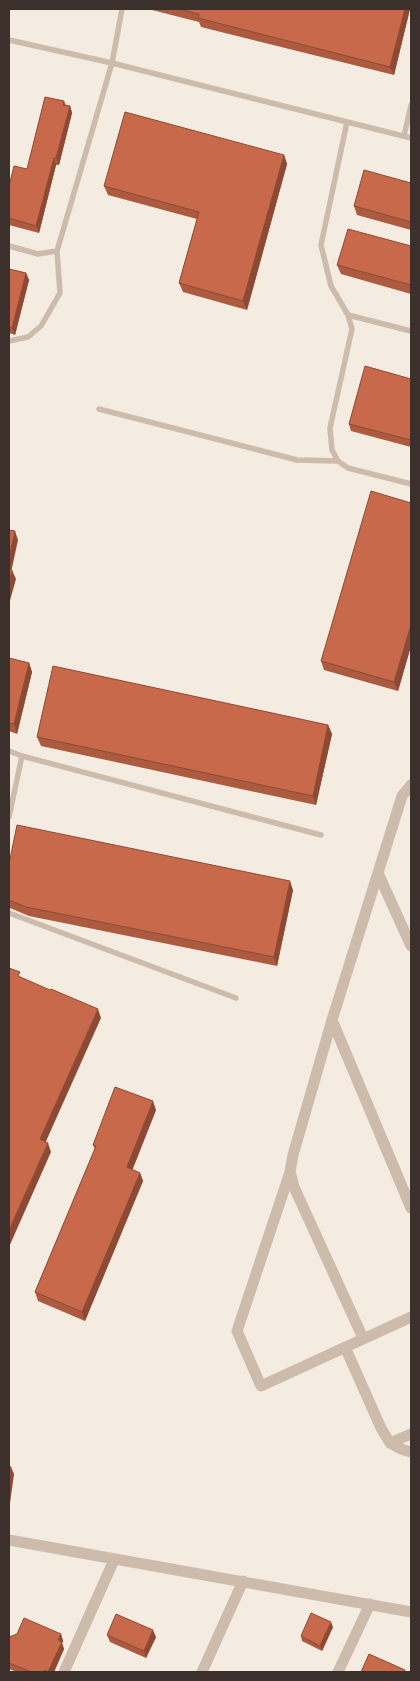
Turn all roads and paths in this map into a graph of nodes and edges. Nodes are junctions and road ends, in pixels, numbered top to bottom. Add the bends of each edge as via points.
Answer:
1 (122, 9) edge
2 (9, 40) edge
3 (112, 63) junction
4 (411, 105) edge
5 (347, 122) junction
6 (404, 136) junction
7 (411, 138) edge
8 (9, 246) edge
9 (57, 251) junction
10 (348, 316) junction
11 (411, 331) edge
12 (9, 341) edge
13 (99, 409) dead end
14 (338, 461) junction
15 (411, 484) edge
16 (9, 752) edge
17 (22, 756) junction
18 (411, 785) edge
19 (9, 817) edge
20 (321, 835) dead end
21 (378, 873) junction
22 (9, 913) edge
23 (411, 946) edge
24 (236, 998) dead end
25 (332, 1020) junction
26 (290, 1172) junction
27 (411, 1208) edge
28 (411, 1317) edge
29 (363, 1338) junction
30 (345, 1347) junction
31 (411, 1434) edge
32 (390, 1443) junction
33 (411, 1452) edge
34 (9, 1540) edge
35 (114, 1560) junction
36 (243, 1581) junction
37 (370, 1604) junction
38 (411, 1612) edge
39 (64, 1672) edge
40 (202, 1672) edge
41 (338, 1672) edge

1 - 3 lane
2 - 3 lane
3 - 5 lane
3 - 9 lane
4 - 6 lane
5 - 6 lane
5 - 10 lane via 321,246 331,286
6 - 7 lane
8 - 9 lane via 38,254
9 - 12 lane via 60,293 40,326 28,337
10 - 11 lane
10 - 14 lane via 352,329 330,428 332,450
13 - 14 lane via 297,460
14 - 15 lane via 348,468
16 - 17 lane
17 - 19 lane
17 - 20 lane
18 - 21 street via 402,796
21 - 23 street
21 - 25 street
22 - 24 lane
25 - 26 street
25 - 27 street
26 - 29 street
26 - 30 street via 238,1336 261,1386
28 - 29 street
29 - 30 street
30 - 32 street
31 - 32 street
32 - 33 street
34 - 35 street
35 - 36 street
35 - 39 street
36 - 37 street
36 - 40 street
37 - 38 street
37 - 41 street

